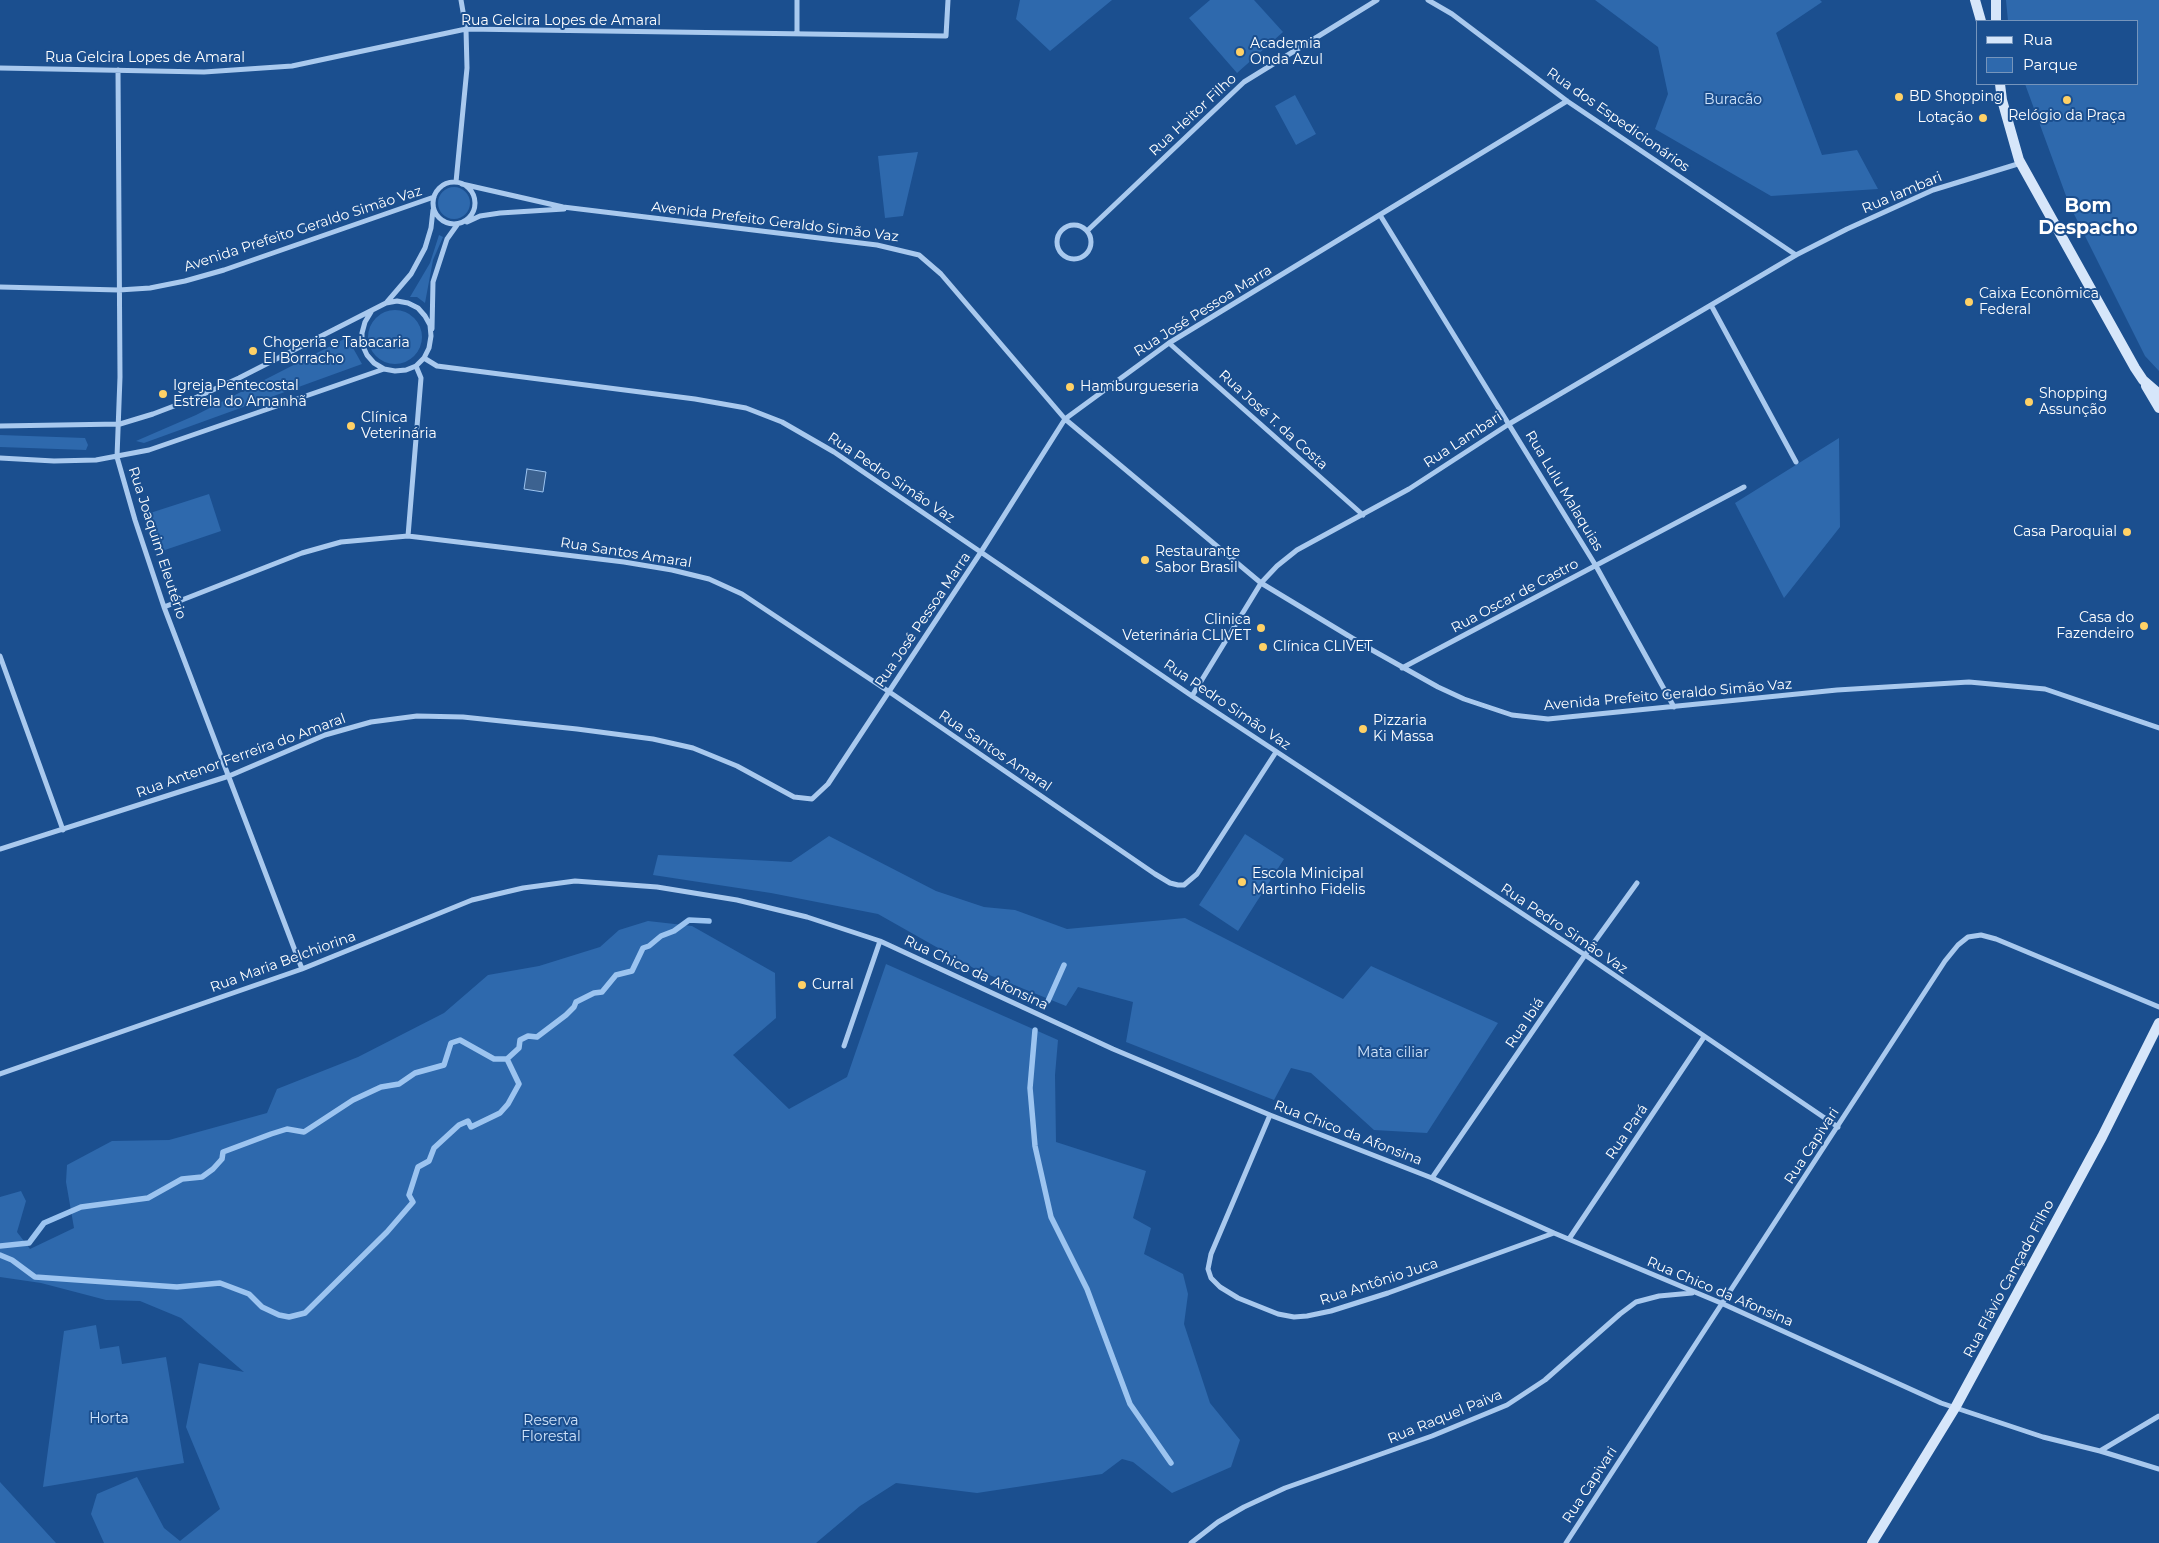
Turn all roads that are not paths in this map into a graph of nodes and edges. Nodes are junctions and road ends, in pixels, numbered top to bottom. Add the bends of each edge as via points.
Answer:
1 (461, 0) edge
2 (796, 0) edge
3 (948, 0) edge
4 (1377, 0) edge
5 (1428, 0) edge
6 (1975, 0) edge
7 (1996, 0) edge
8 (1981, 20) edge
9 (1996, 20) edge
10 (466, 29) junction
11 (797, 34) junction
12 (0, 68) edge
13 (118, 70) junction
14 (2000, 85) edge
15 (1568, 101) junction
16 (2021, 163) junction
17 (456, 182) junction
18 (462, 184) junction
19 (434, 197) junction
20 (433, 204) junction
21 (574, 208) junction
22 (1380, 215) junction
23 (464, 223) junction
24 (457, 225) junction
25 (1087, 231) junction
26 (1796, 256) junction
27 (0, 287) edge
28 (119, 290) junction
29 (386, 303) junction
30 (1711, 305) junction
31 (371, 312) junction
32 (432, 336) junction
33 (1169, 343) junction
34 (424, 358) junction
35 (416, 366) junction
36 (384, 369) junction
37 (2143, 380) junction
38 (2159, 394) edge
39 (2159, 408) edge
40 (1065, 419) junction
41 (120, 424) junction
42 (1509, 424) junction
43 (0, 426) edge
44 (117, 457) junction
45 (0, 458) edge
46 (1796, 462) dead end
47 (1744, 487) dead end
48 (1363, 515) junction
49 (408, 536) junction
50 (981, 552) junction
51 (1596, 566) junction
52 (1261, 583) junction
53 (164, 607) junction
54 (0, 656) edge
55 (1402, 668) junction
56 (888, 691) junction
57 (1192, 696) junction
58 (1674, 707) junction
59 (2159, 728) edge
60 (1276, 752) junction
61 (229, 776) junction
62 (812, 799) joint
63 (63, 830) junction
64 (0, 850) edge
65 (575, 881) joint
66 (1638, 883) dead end
67 (880, 941) junction
68 (1585, 955) junction
69 (302, 969) junction
70 (2159, 1007) edge
71 (2159, 1023) edge
72 (1704, 1037) junction
73 (844, 1046) dead end
74 (0, 1074) edge
75 (1270, 1114) junction
76 (1838, 1127) junction
77 (1432, 1178) junction
78 (1554, 1233) junction
79 (1570, 1239) junction
80 (1693, 1293) junction
81 (1721, 1303) junction
82 (1955, 1408) junction
83 (2159, 1416) edge
84 (2100, 1451) junction
85 (2159, 1469) edge
86 (1191, 1543) edge
87 (1566, 1543) edge
88 (1872, 1543) edge

1 - 10 street
2 - 11 street
3 - 11 street, Rua Gelcira Lopes de Amaral via 946,36
4 - 25 street, Rua Heitor Filho via 1244,82
5 - 15 street, Rua dos Espedicionários via 1452,14
6 - 8 main road
7 - 9 main road
10 - 11 street, Rua Gelcira Lopes de Amaral
10 - 13 street, Rua Gelcira Lopes de Amaral via 292,66 204,72
10 - 17 street via 467,68
12 - 13 street, Rua Gelcira Lopes de Amaral
13 - 28 street, Rua Joaquim Eleutério
14 - 16 main road
15 - 22 street, Rua José Pessoa Marra
15 - 26 street, Rua dos Espedicionários
16 - 26 street, Rua lambari via 1933,190
16 - 37 main road
17 - 18 street
17 - 19 street via 442,186
18 - 21 street, Avenida Prefeito Geraldo Simão Vaz
18 - 23 street via 473,192 476,206
19 - 20 street
19 - 28 street, Avenida Prefeito Geraldo Simão Vaz via 224,270 150,288
20 - 24 street via 438,217
20 - 29 street via 425,248 411,274
21 - 23 street via 500,212
21 - 40 street, Avenida Prefeito Geraldo Simão Vaz via 877,245 919,255 941,274
22 - 33 street, Rua José Pessoa Marra
22 - 42 street, Rua Lulu Malaquias
23 - 24 street
24 - 32 street via 447,239 433,282
25 - 25 street via 1077,226 1065,227 1058,236 1060,252 1074,260 1084,256 1091,247
26 - 30 street, Rua Lambari
27 - 28 street, Avenida Prefeito Geraldo Simão Vaz
28 - 41 street, Rua Joaquim Eleutério
29 - 31 street
29 - 32 street via 397,301 418,308 430,325
30 - 42 street, Rua Lambari
30 - 46 street
31 - 36 street via 362,332 362,344 374,363
31 - 41 street via 195,398
32 - 34 street
33 - 40 street, Rua José Pessoa Marra
33 - 48 street, Rua José T. da Costa
34 - 35 street
34 - 50 street, Rua Pedro Simão Vaz via 437,366 746,408 782,422 834,452
35 - 36 street via 406,370
35 - 49 street via 421,378
36 - 44 street via 149,450
37 - 38 main road
37 - 39 main road
40 - 50 street, Rua José Pessoa Marra
40 - 52 street, Avenida Prefeito Geraldo Simão Vaz
41 - 43 street
41 - 44 street, Rua Joaquim Eleutério
42 - 48 street, Rua Lambari
42 - 51 street, Rua Lulu Malaquias
44 - 45 street via 54,461
44 - 53 street, Rua Joaquim Eleutério
47 - 51 street, Rua Oscar de Castro
48 - 52 street, Rua Lambari via 1297,550
49 - 53 street, Rua Santos Amaral via 341,542 302,553
49 - 56 street, Rua Santos Amaral via 624,562 710,579 742,594
50 - 56 street, Rua José Pessoa Marra
50 - 57 street, Rua Pedro Simão Vaz
51 - 55 street, Rua Oscar de Castro
51 - 58 street, Rua Lulu Malaquias
52 - 55 street, Avenida Prefeito Geraldo Simão Vaz
52 - 57 street, Rua Lambari
53 - 61 street, Rua Joaquim Eleutério
54 - 63 street
55 - 58 street, Avenida Prefeito Geraldo Simão Vaz via 1464,699 1512,715 1548,719
56 - 60 street, Rua Santos Amaral via 1170,883 1184,885 1198,874
56 - 62 street, Rua José Pessoa Marra via 828,784
57 - 60 street, Rua Pedro Simão Vaz
58 - 59 street, Avenida Prefeito Geraldo Simão Vaz via 1838,690 1969,682 2045,689
60 - 68 street, Rua Pedro Simão Vaz
61 - 62 street, Rua Antenor Ferreira do Amaral via 325,735 371,722 417,716 462,717 586,730 693,748 737,766 794,797
61 - 63 street, Rua Antenor Ferreira do Amaral
61 - 69 street, Rua Joaquim Eleutério
63 - 64 street, Rua Antenor Ferreira do Amaral
65 - 67 street, Rua Chico da Afonsina via 657,887 737,900 807,917
65 - 69 street, Rua Maria Belchiorina via 523,888 472,900
66 - 68 street, Rua Ibiá
67 - 73 street
67 - 75 street, Rua Chico da Afonsina via 1113,1049
68 - 72 street, Rua Pedro Simão Vaz
68 - 77 street, Rua Ibiá
69 - 74 street, Rua Maria Belchiorina
70 - 76 street, Rua Capivari via 2012,944 1981,935 1968,937 1945,961
71 - 82 main road, Rua Flávio Cançado Filho via 2102,1136
72 - 76 street, Rua Pedro Simão Vaz
72 - 79 street, Rua Pará
75 - 77 street, Rua Chico da Afonsina
75 - 78 street, Rua Antônio Juca via 1211,1254 1208,1269 1220,1287 1238,1298 1294,1317 1331,1311
76 - 81 street, Rua Capivari
77 - 78 street, Rua Chico da Afonsina
78 - 79 street, Rua Chico da Afonsina
79 - 80 street, Rua Chico da Afonsina
80 - 81 street, Rua Chico da Afonsina
80 - 86 street, Rua Raquel Paiva via 1636,1302 1546,1380 1507,1405 1432,1436 1286,1488 1224,1518
81 - 82 street, Rua Chico da Afonsina
81 - 87 street, Rua Capivari
82 - 84 street, Rua Chico da Afonsina via 2043,1437
82 - 88 main road, Rua Flávio Cançado Filho
83 - 84 street
84 - 85 street, Rua Chico da Afonsina

